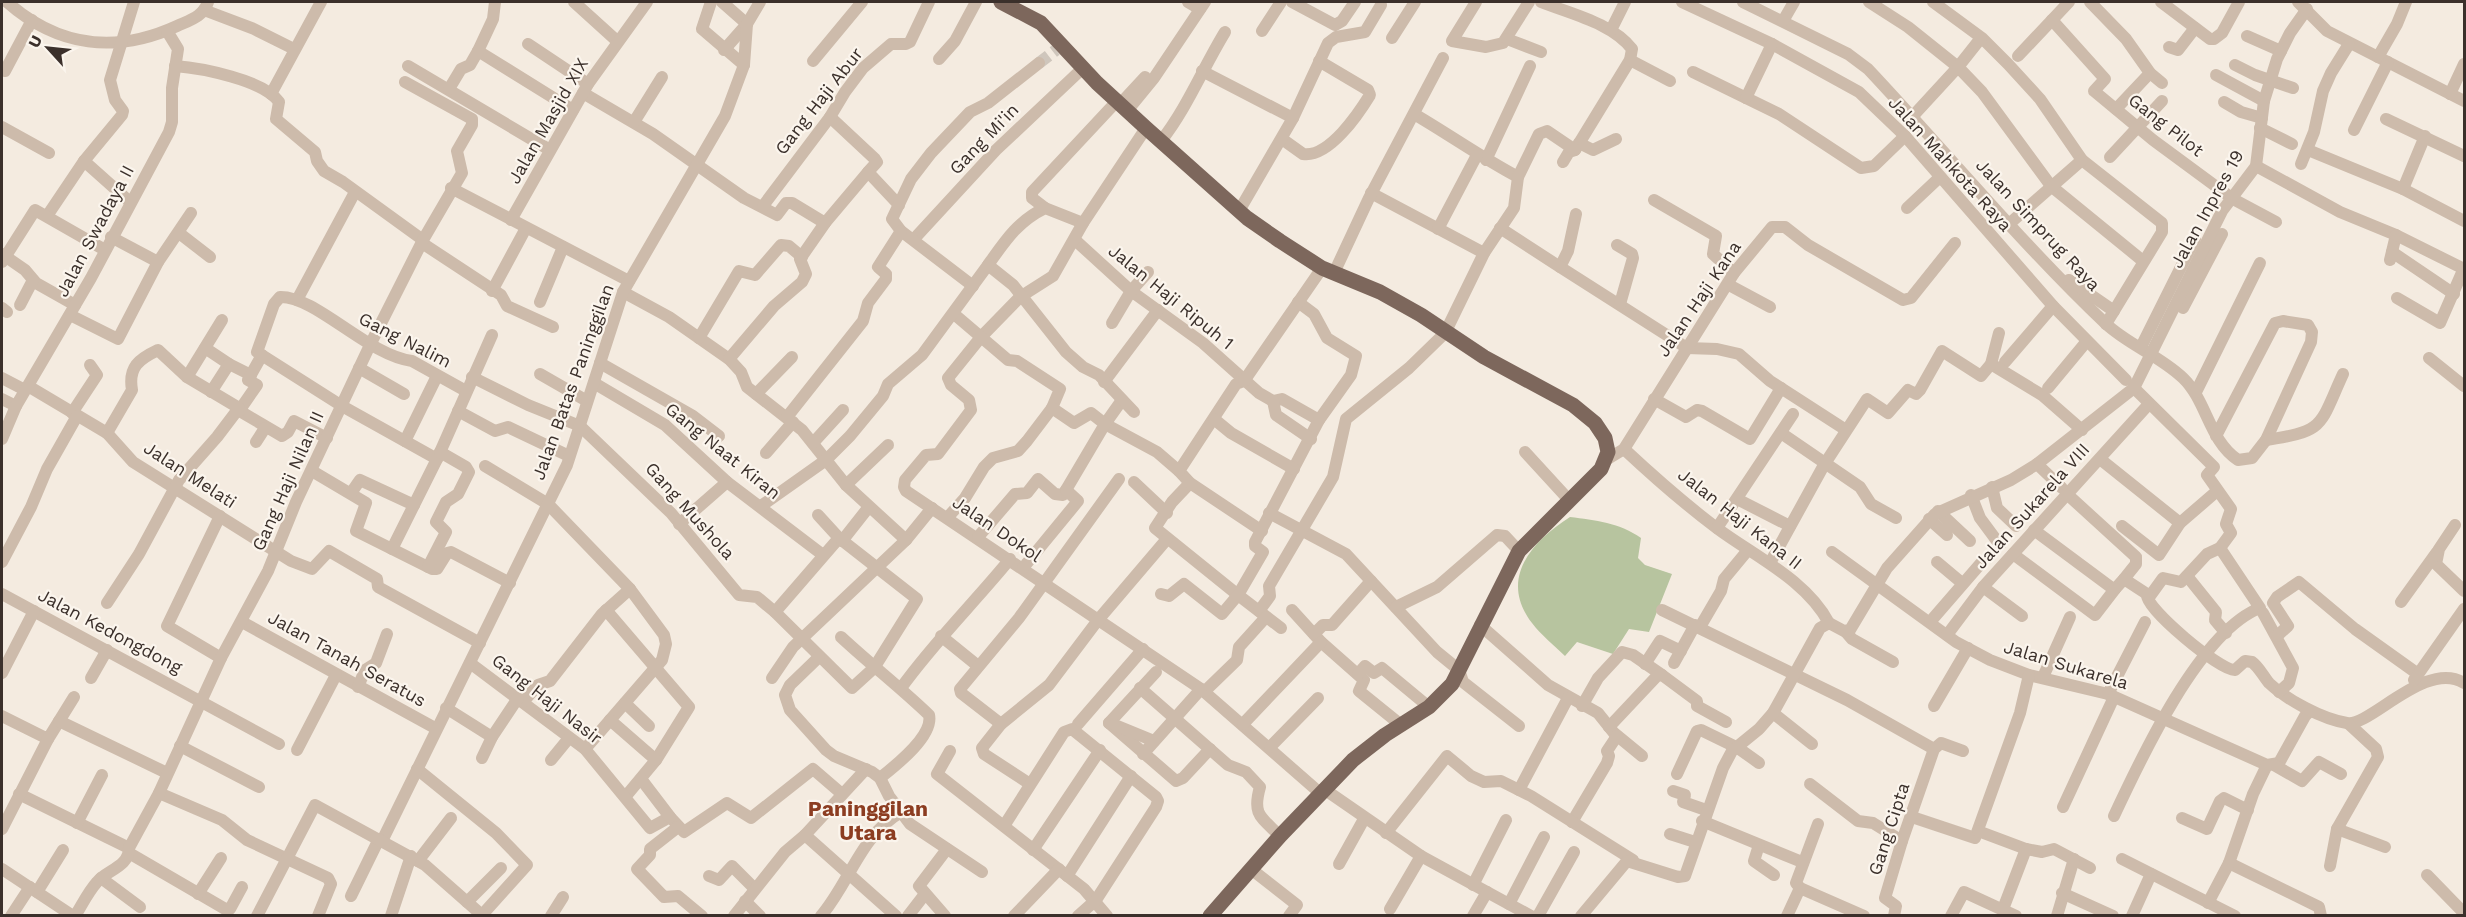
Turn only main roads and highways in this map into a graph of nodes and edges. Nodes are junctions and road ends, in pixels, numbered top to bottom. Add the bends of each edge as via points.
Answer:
1 (1001, 2) edge
2 (1210, 915) edge

1 - 2 main road via 1034,18 1146,129 1280,242 1328,271 1380,292 1484,357 1572,405 1601,430 1608,452 1591,481 1519,551 1452,684 1429,707 1353,760

